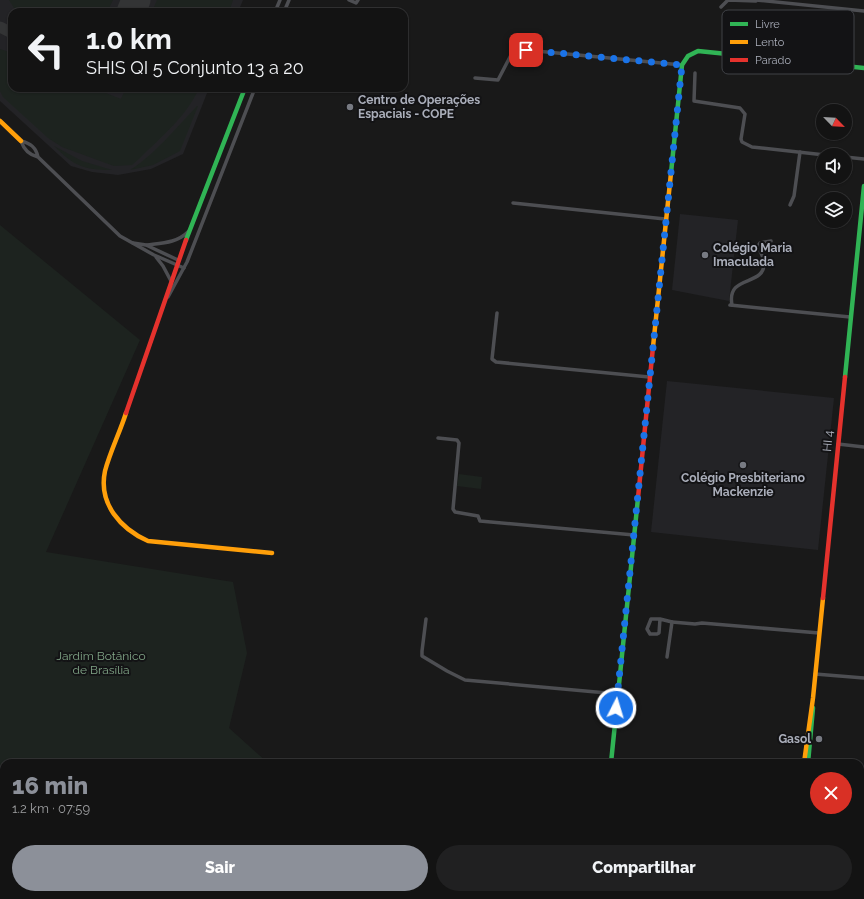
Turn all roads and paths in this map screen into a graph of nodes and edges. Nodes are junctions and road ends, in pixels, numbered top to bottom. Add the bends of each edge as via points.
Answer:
1 (349, 0) edge
2 (358, 0) edge
3 (756, 0) edge
4 (721, 7) dead end
5 (864, 11) edge
6 (722, 54) edge
7 (682, 65) junction
8 (854, 67) edge
9 (864, 68) edge
10 (695, 73) dead end
11 (475, 78) dead end
12 (243, 92) edge
13 (252, 92) edge
14 (0, 121) edge
15 (21, 141) junction
16 (800, 152) junction
17 (816, 154) edge
18 (38, 157) junction
19 (852, 158) edge
20 (864, 159) edge
21 (864, 186) edge
22 (513, 203) dead end
23 (790, 205) dead end
24 (666, 219) junction
25 (190, 230) junction
26 (771, 241) dead end
27 (129, 242) junction
28 (146, 245) junction
29 (154, 255) junction
30 (178, 260) junction
31 (176, 266) junction
32 (184, 268) junction
33 (171, 281) junction
34 (166, 300) junction
35 (497, 313) dead end
36 (850, 317) junction
37 (649, 377) junction
38 (438, 438) dead end
39 (838, 444) junction
40 (864, 447) edge
41 (634, 535) junction
42 (272, 553) dead end
43 (426, 619) dead end
44 (660, 619) junction
45 (672, 622) junction
46 (819, 633) junction
47 (667, 656) dead end
48 (815, 674) junction
49 (864, 678) edge
50 (618, 694) junction
51 (813, 698) junction
52 (611, 759) edge
53 (805, 759) edge
54 (808, 759) edge
55 (393, 899) edge
56 (406, 899) edge

1 - 2 street via 356,3
3 - 4 street via 728,0
3 - 5 street
6 - 7 street via 698,52 688,56
7 - 11 street via 526,50 511,55 498,80
7 - 24 street
8 - 9 street
10 - 16 street via 694,101 743,110 745,114 742,142 752,147
12 - 25 street
13 - 32 street
14 - 15 street
15 - 18 street via 23,148
15 - 18 street via 28,142 36,150
16 - 17 street
16 - 23 street via 794,196
18 - 27 street
19 - 20 street
21 - 36 street, HI 4
22 - 24 street
24 - 37 street
25 - 28 street via 174,241
25 - 30 street
26 - 36 street via 760,243 758,246 764,263 762,273 736,286 731,296 731,305
27 - 28 street
27 - 29 street
28 - 30 street
29 - 31 street
29 - 33 street via 164,266
30 - 31 street
31 - 32 street
31 - 33 street
32 - 34 street
33 - 34 street
34 - 42 street via 105,472 104,487 112,516 121,526 148,541
35 - 37 street via 492,359 496,362
36 - 39 street, HI 4
37 - 41 street
38 - 41 street via 457,440 459,443 453,509 455,512 478,516 480,520
39 - 40 street
39 - 46 street, HI 4
41 - 50 street
43 - 50 street via 422,656 465,680
44 - 44 street via 649,621 647,629 650,634 659,633
44 - 45 street
45 - 46 street
45 - 47 street
46 - 48 street, HI 4
48 - 49 street
48 - 51 street, HI 4
50 - 52 street
51 - 53 street, HI 4
51 - 54 street, HI 4
55 - 56 street

